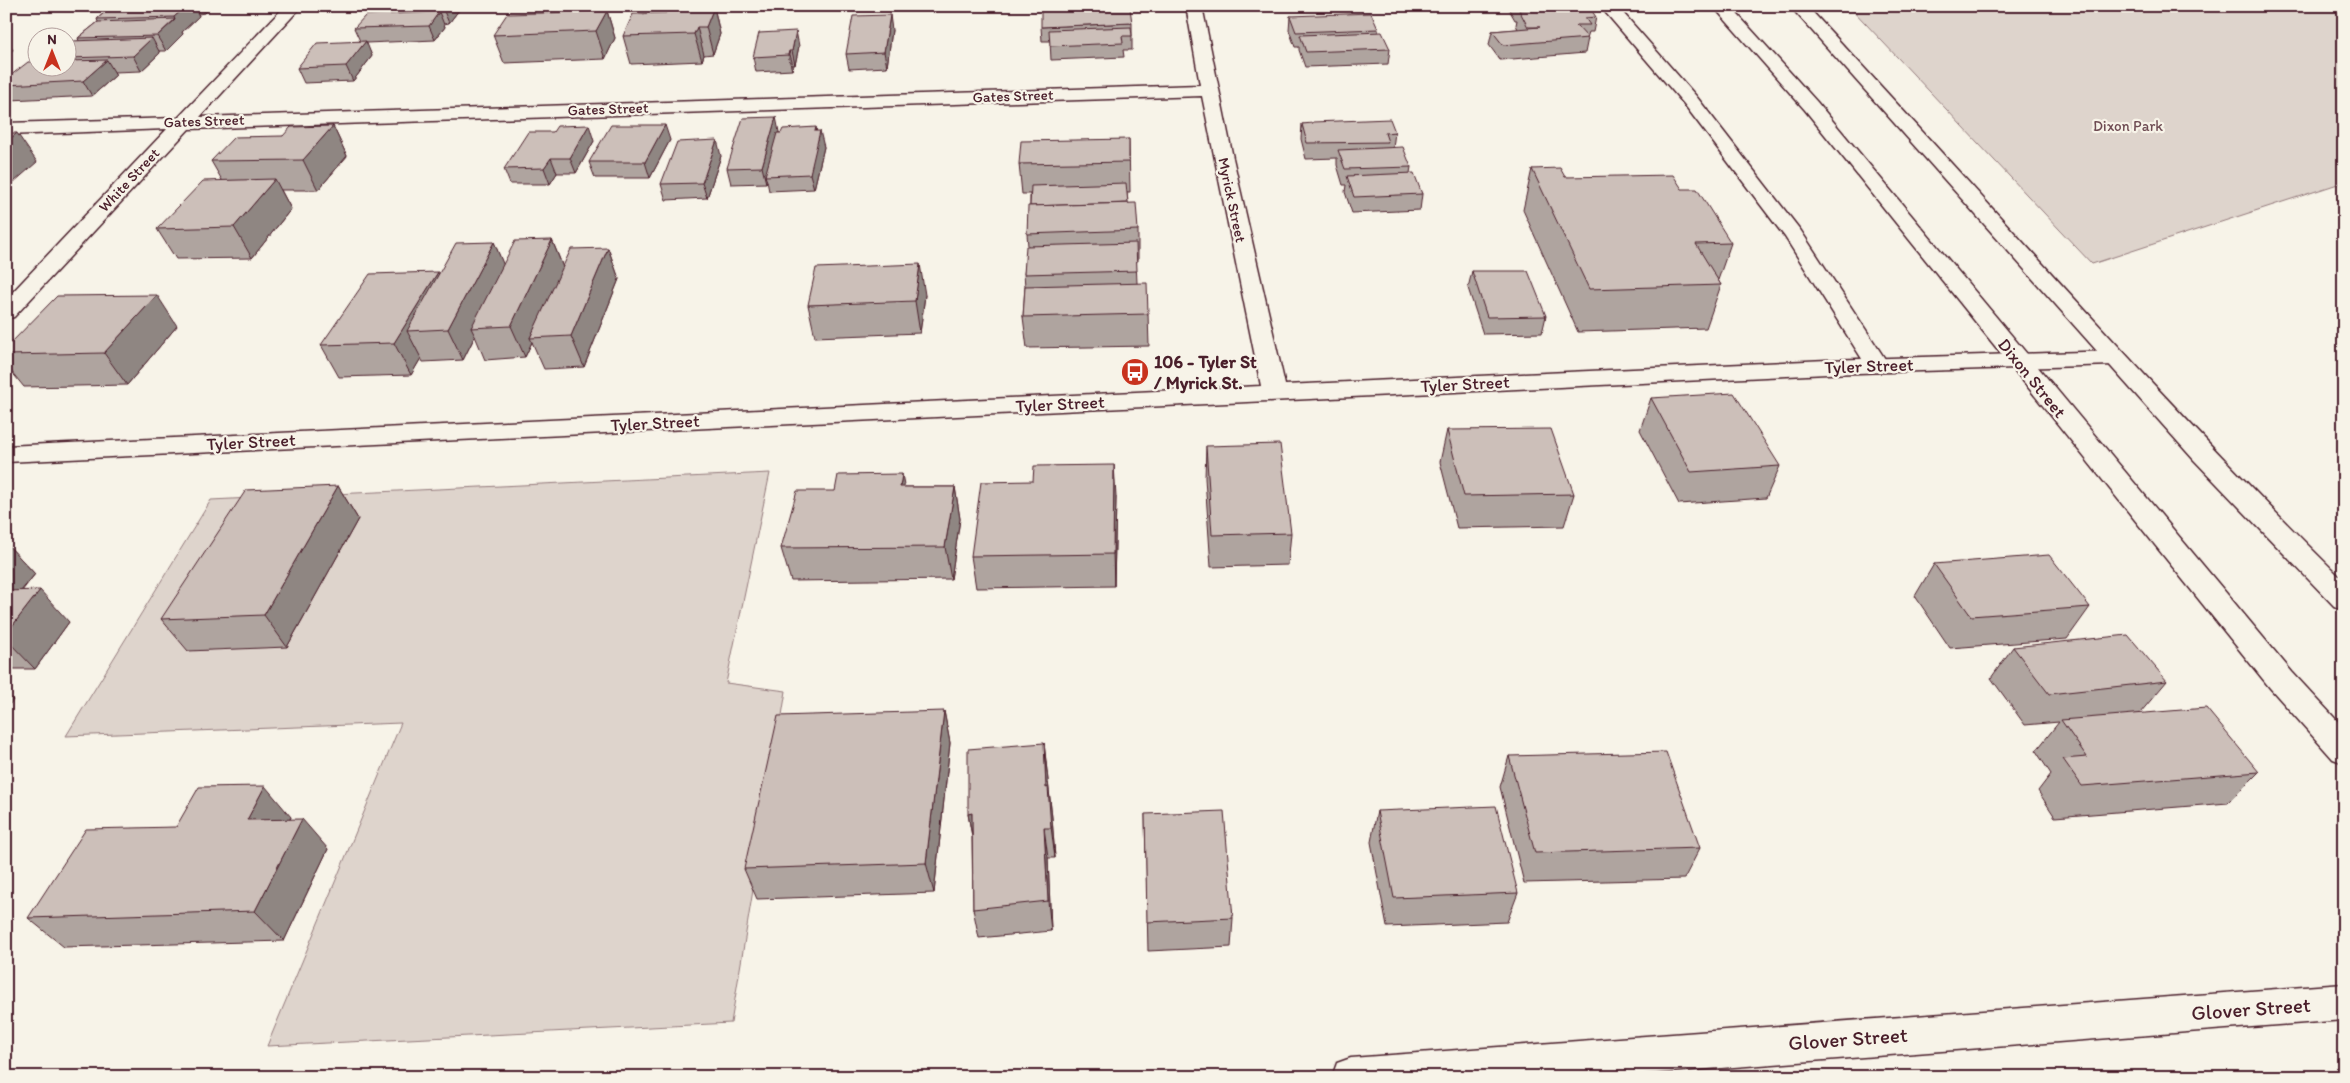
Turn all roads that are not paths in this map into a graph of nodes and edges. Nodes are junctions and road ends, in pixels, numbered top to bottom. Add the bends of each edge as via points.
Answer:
1 (294, 6) edge
2 (1194, 6) edge
3 (1608, 6) edge
4 (1721, 6) edge
5 (1798, 6) edge
6 (1211, 90) junction
7 (184, 122) junction
8 (6, 129) edge
9 (6, 312) edge
10 (2114, 358) junction
11 (2018, 361) junction
12 (1877, 366) junction
13 (1275, 394) junction
14 (6, 454) edge
15 (2344, 599) edge
16 (2344, 750) edge
17 (2344, 1002) edge
18 (1351, 1077) edge

1 - 7 street, White Street
2 - 6 street, Myrick Street
3 - 12 street via 1690,100 1794,235
4 - 11 street, Dixon Street via 1811,106
5 - 10 street via 1899,114
6 - 7 street, Gates Street
6 - 13 street, Myrick Street
7 - 8 street, Gates Street
7 - 9 street, White Street
10 - 11 street, Tyler Street
10 - 15 street
11 - 12 street, Tyler Street
11 - 16 street, Dixon Street via 2281,680
12 - 13 street, Tyler Street
13 - 14 street, Tyler Street
17 - 18 street, Glover Street

